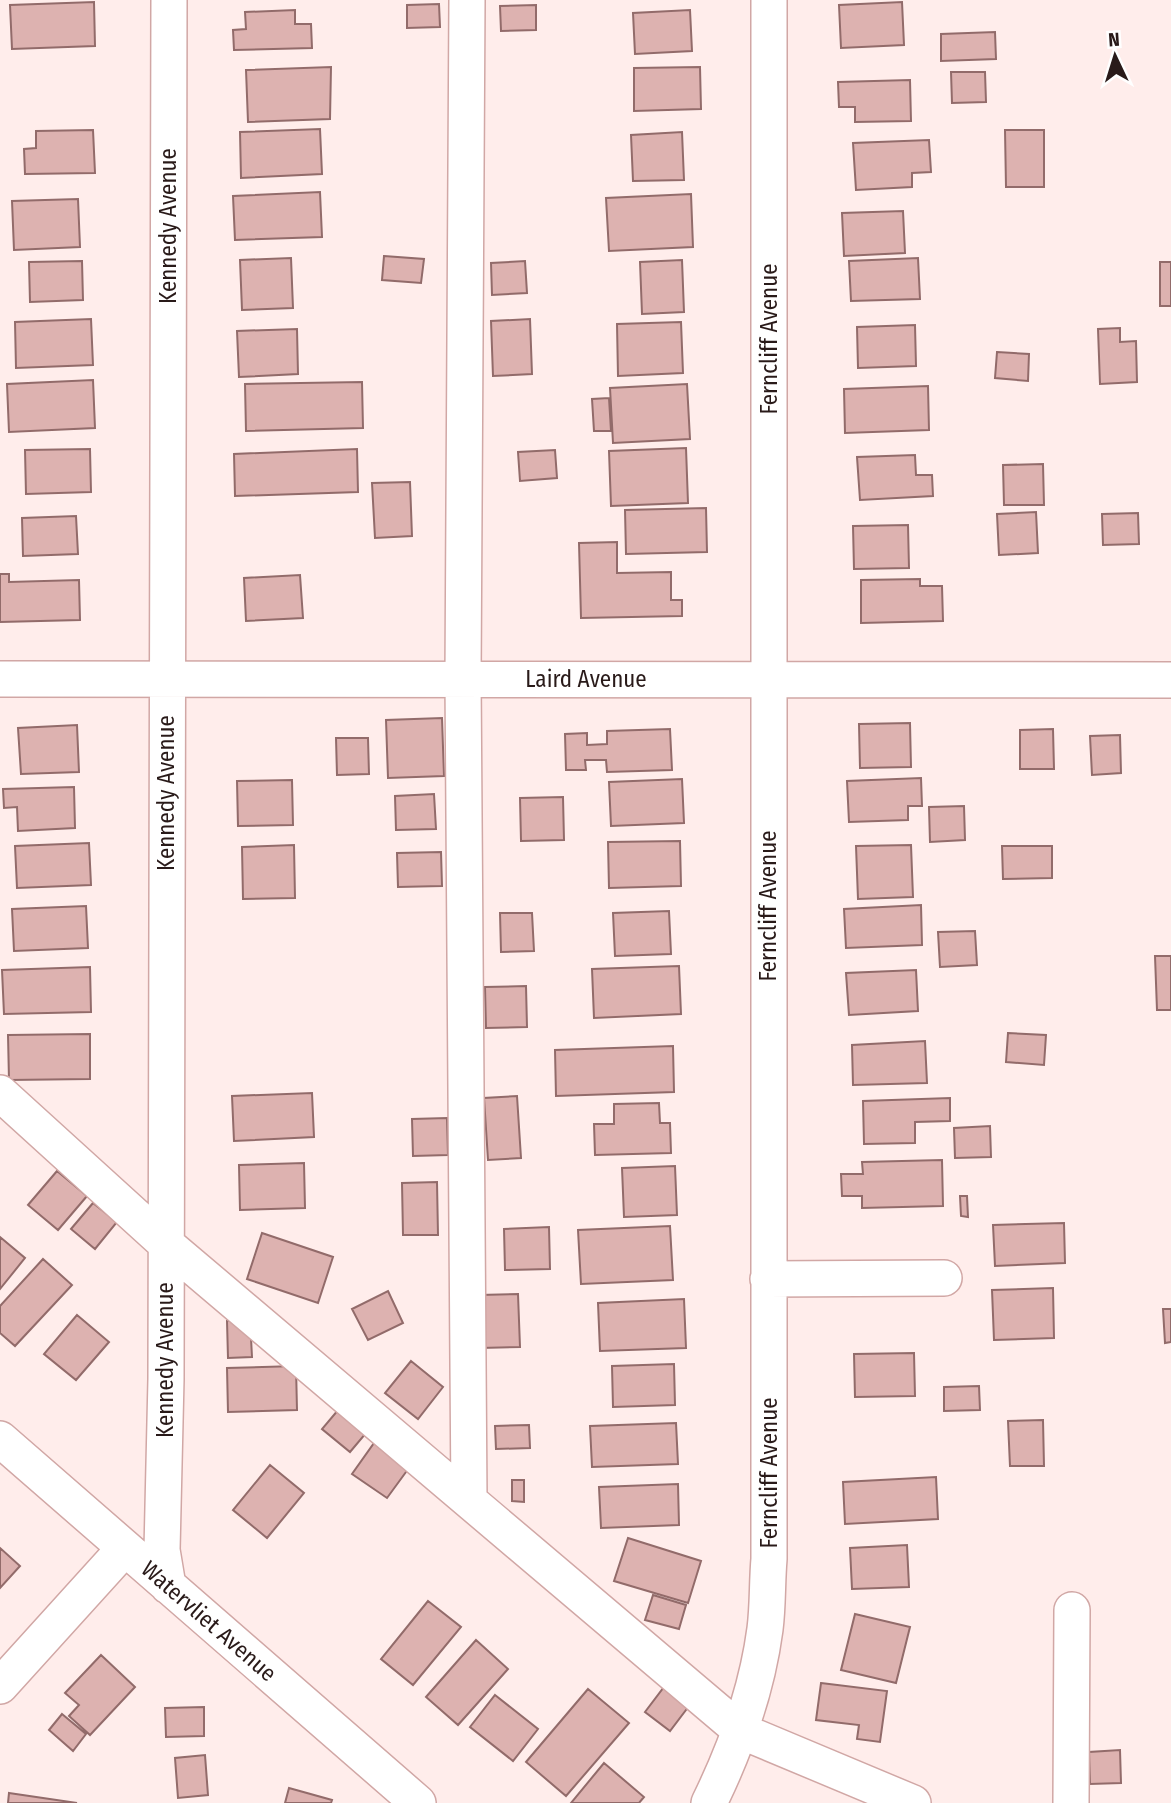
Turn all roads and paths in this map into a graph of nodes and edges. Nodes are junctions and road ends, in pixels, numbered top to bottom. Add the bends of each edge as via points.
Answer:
1 (169, 0) edge
2 (467, 0) edge
3 (769, 0) edge
4 (463, 678) junction
5 (0, 679) edge
6 (166, 679) junction
7 (1171, 680) edge
8 (768, 681) junction
9 (0, 1093) edge
10 (165, 1243) junction
11 (768, 1279) junction
12 (944, 1279) dead end
13 (0, 1439) edge
14 (469, 1500) junction
15 (125, 1548) junction
16 (168, 1586) junction
17 (1072, 1610) dead end
18 (0, 1686) edge
19 (741, 1731) junction
20 (418, 1803) edge
21 (709, 1803) edge
22 (913, 1803) edge
23 (1070, 1803) edge

1 - 6 street, Kennedy Avenue
2 - 4 street
3 - 8 street, Ferncliff Avenue
4 - 6 street, Laird Avenue
4 - 8 street, Laird Avenue
4 - 14 street
5 - 6 street, Laird Avenue
6 - 10 street, Kennedy Avenue
7 - 8 street, Laird Avenue
8 - 11 street, Ferncliff Avenue
9 - 10 street
10 - 14 street
10 - 16 street, Kennedy Avenue via 162,1550
11 - 12 street
11 - 19 street, Ferncliff Avenue via 765,1629
13 - 15 street, Watervliet Avenue
14 - 19 street
15 - 16 street, Watervliet Avenue
15 - 18 street
16 - 20 street, Watervliet Avenue
17 - 23 street
19 - 21 street, Ferncliff Avenue
19 - 22 street

